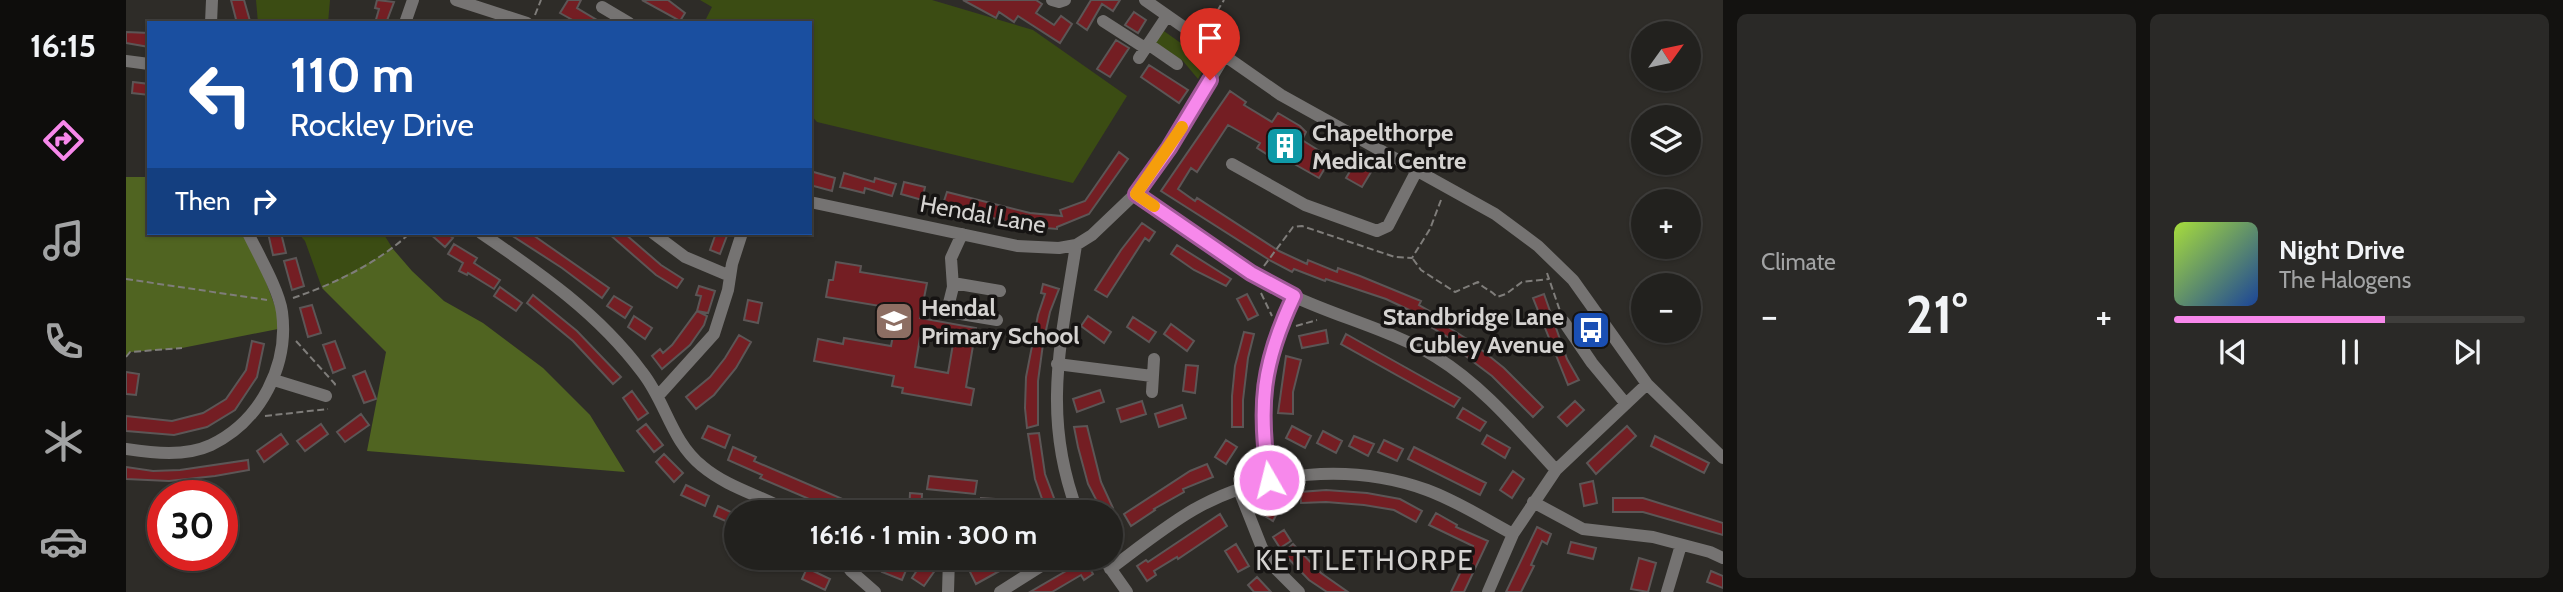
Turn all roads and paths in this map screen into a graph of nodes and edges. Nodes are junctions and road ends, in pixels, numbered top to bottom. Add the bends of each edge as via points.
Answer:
1 (212, 0) edge
2 (413, 0) edge
3 (456, 0) edge
4 (541, 0) edge
5 (1052, 0) edge
6 (1065, 0) edge
7 (1145, 0) edge
8 (1224, 0) edge
9 (607, 14) edge
10 (1167, 16) junction
11 (211, 21) edge
12 (406, 21) edge
13 (523, 21) edge
14 (530, 21) edge
15 (624, 21) edge
16 (1103, 21) dead end
17 (1199, 40) junction
18 (1144, 50) junction
19 (1224, 57) junction
20 (126, 61) edge
21 (147, 64) edge
22 (1177, 64) dead end
23 (1232, 164) dead end
24 (1416, 172) junction
25 (1446, 187) junction
26 (1136, 194) junction
27 (812, 202) edge
28 (962, 233) junction
29 (249, 235) edge
30 (408, 235) edge
31 (484, 235) edge
32 (656, 235) edge
33 (742, 235) edge
34 (1076, 245) junction
35 (1412, 258) junction
36 (1546, 268) dead end
37 (730, 276) junction
38 (1257, 276) junction
39 (126, 279) edge
40 (1549, 279) junction
41 (953, 282) junction
42 (1000, 291) dead end
43 (1294, 296) junction
44 (280, 302) junction
45 (997, 320) dead end
46 (1564, 322) joint
47 (182, 348) dead end
48 (126, 356) edge
49 (1154, 359) dead end
50 (1057, 364) junction
51 (1152, 376) junction
52 (274, 380) junction
53 (1647, 384) junction
54 (1152, 391) dead end
55 (326, 396) dead end
56 (658, 396) junction
57 (1626, 404) junction
58 (126, 449) edge
59 (1723, 458) edge
60 (1556, 470) junction
61 (1269, 480) junction
62 (1239, 490) junction
63 (764, 500) edge
64 (1074, 500) edge
65 (1533, 502) junction
66 (1513, 534) junction
67 (1681, 545) junction
68 (1123, 553) edge
69 (1723, 558) edge
70 (850, 570) edge
71 (949, 570) edge
72 (1035, 570) edge
73 (1110, 570) edge
74 (1003, 591) edge
75 (875, 592) edge
76 (948, 592) edge
77 (1127, 592) edge
78 (1299, 592) edge
79 (1488, 592) edge
80 (1667, 592) edge

1 - 11 street
2 - 12 street
3 - 13 street
4 - 14 path
5 - 6 street
7 - 10 street
8 - 17 path
9 - 15 street
10 - 17 street
10 - 18 street
16 - 18 street
17 - 19 street
18 - 22 street
19 - 24 street
19 - 26 street, Hendal Lane
20 - 21 street
23 - 24 street via 1305,205 1377,230 1388,226
24 - 25 street
25 - 35 path via 1430,229
25 - 53 street via 1517,229 1557,263
26 - 34 street, Hendal Lane
26 - 38 street
27 - 28 street, Hendal Lane
28 - 34 street, Hendal Lane via 1017,246
28 - 41 street via 951,258
29 - 44 street
30 - 44 path via 393,249 322,288
31 - 56 street via 596,321 643,372
32 - 37 street via 685,257
33 - 37 street
34 - 50 street
35 - 38 path via 1293,227
35 - 40 path via 1421,270 1455,292 1478,282 1497,296 1522,282
36 - 40 path
37 - 56 street via 714,334
38 - 43 street
39 - 44 path
40 - 46 path
41 - 42 street
41 - 45 street via 950,311
43 - 60 street via 1398,337 1437,358 1505,414
43 - 61 street via 1278,330 1266,376 1262,411
44 - 52 street via 281,358
46 - 57 street
47 - 48 path
49 - 51 street
50 - 51 street
50 - 64 street via 1059,447
51 - 54 street
52 - 55 street
52 - 58 street via 248,418 210,445 184,452
53 - 57 street
53 - 59 street
56 - 63 street via 687,453 722,480
57 - 60 street
60 - 65 street
61 - 62 street
61 - 66 street via 1353,474 1388,480 1427,490
62 - 68 street via 1192,510
62 - 78 street via 1262,548
65 - 66 street
65 - 67 street via 1583,529
66 - 79 street
67 - 69 street
67 - 80 street
70 - 75 street
71 - 76 street
72 - 74 street
73 - 77 street

